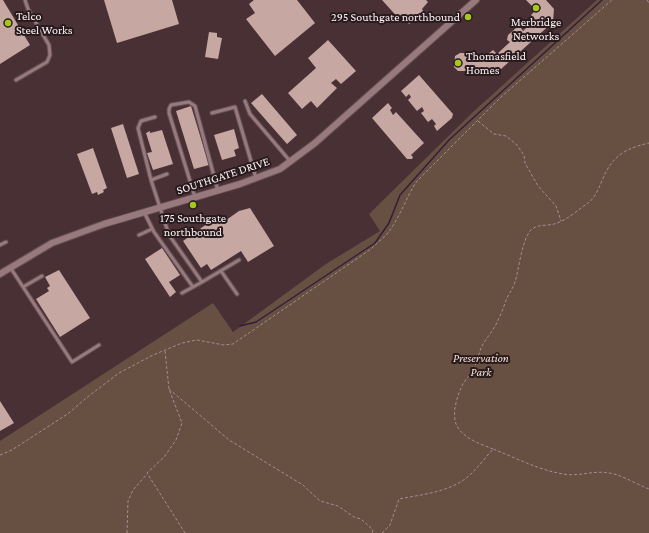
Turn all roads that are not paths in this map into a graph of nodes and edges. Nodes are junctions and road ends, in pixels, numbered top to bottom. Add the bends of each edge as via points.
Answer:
1 (25, 0) edge
2 (476, 0) edge
3 (16, 80) dead end
4 (246, 101) dead end
5 (212, 113) dead end
6 (155, 117) dead end
7 (290, 161) junction
8 (167, 174) dead end
9 (256, 178) junction
10 (151, 180) junction
11 (218, 190) junction
12 (195, 197) junction
13 (159, 207) junction
14 (144, 212) junction
15 (152, 229) junction
16 (139, 235) dead end
17 (6, 242) dead end
18 (0, 245) edge
19 (239, 260) dead end
20 (10, 268) junction
21 (221, 271) junction
22 (0, 274) edge
23 (42, 276) dead end
24 (202, 282) junction
25 (23, 287) junction
26 (193, 287) junction
27 (182, 293) dead end
28 (237, 294) dead end
29 (99, 345) dead end

1 - 3 lane via 49,45 50,54 47,62
2 - 7 street, SOUTHGATE DRIVE via 318,140
4 - 7 lane via 250,114
5 - 9 lane via 235,107
6 - 10 lane via 141,121 138,128
7 - 9 street, SOUTHGATE DRIVE
8 - 10 lane
9 - 11 street, SOUTHGATE DRIVE
10 - 13 lane
11 - 12 street, SOUTHGATE DRIVE
11 - 12 lane via 195,106 189,102 171,106 169,113
12 - 13 street, SOUTHGATE DRIVE
13 - 14 street, SOUTHGATE DRIVE
13 - 24 lane via 169,235
14 - 15 lane
14 - 20 street, SOUTHGATE DRIVE via 52,244
15 - 16 lane
15 - 26 lane
17 - 18 lane
19 - 21 lane
20 - 22 street, SOUTHGATE DRIVE
20 - 25 lane
21 - 24 lane
21 - 28 lane
23 - 25 lane
24 - 26 lane
25 - 29 lane via 72,362
26 - 27 lane

